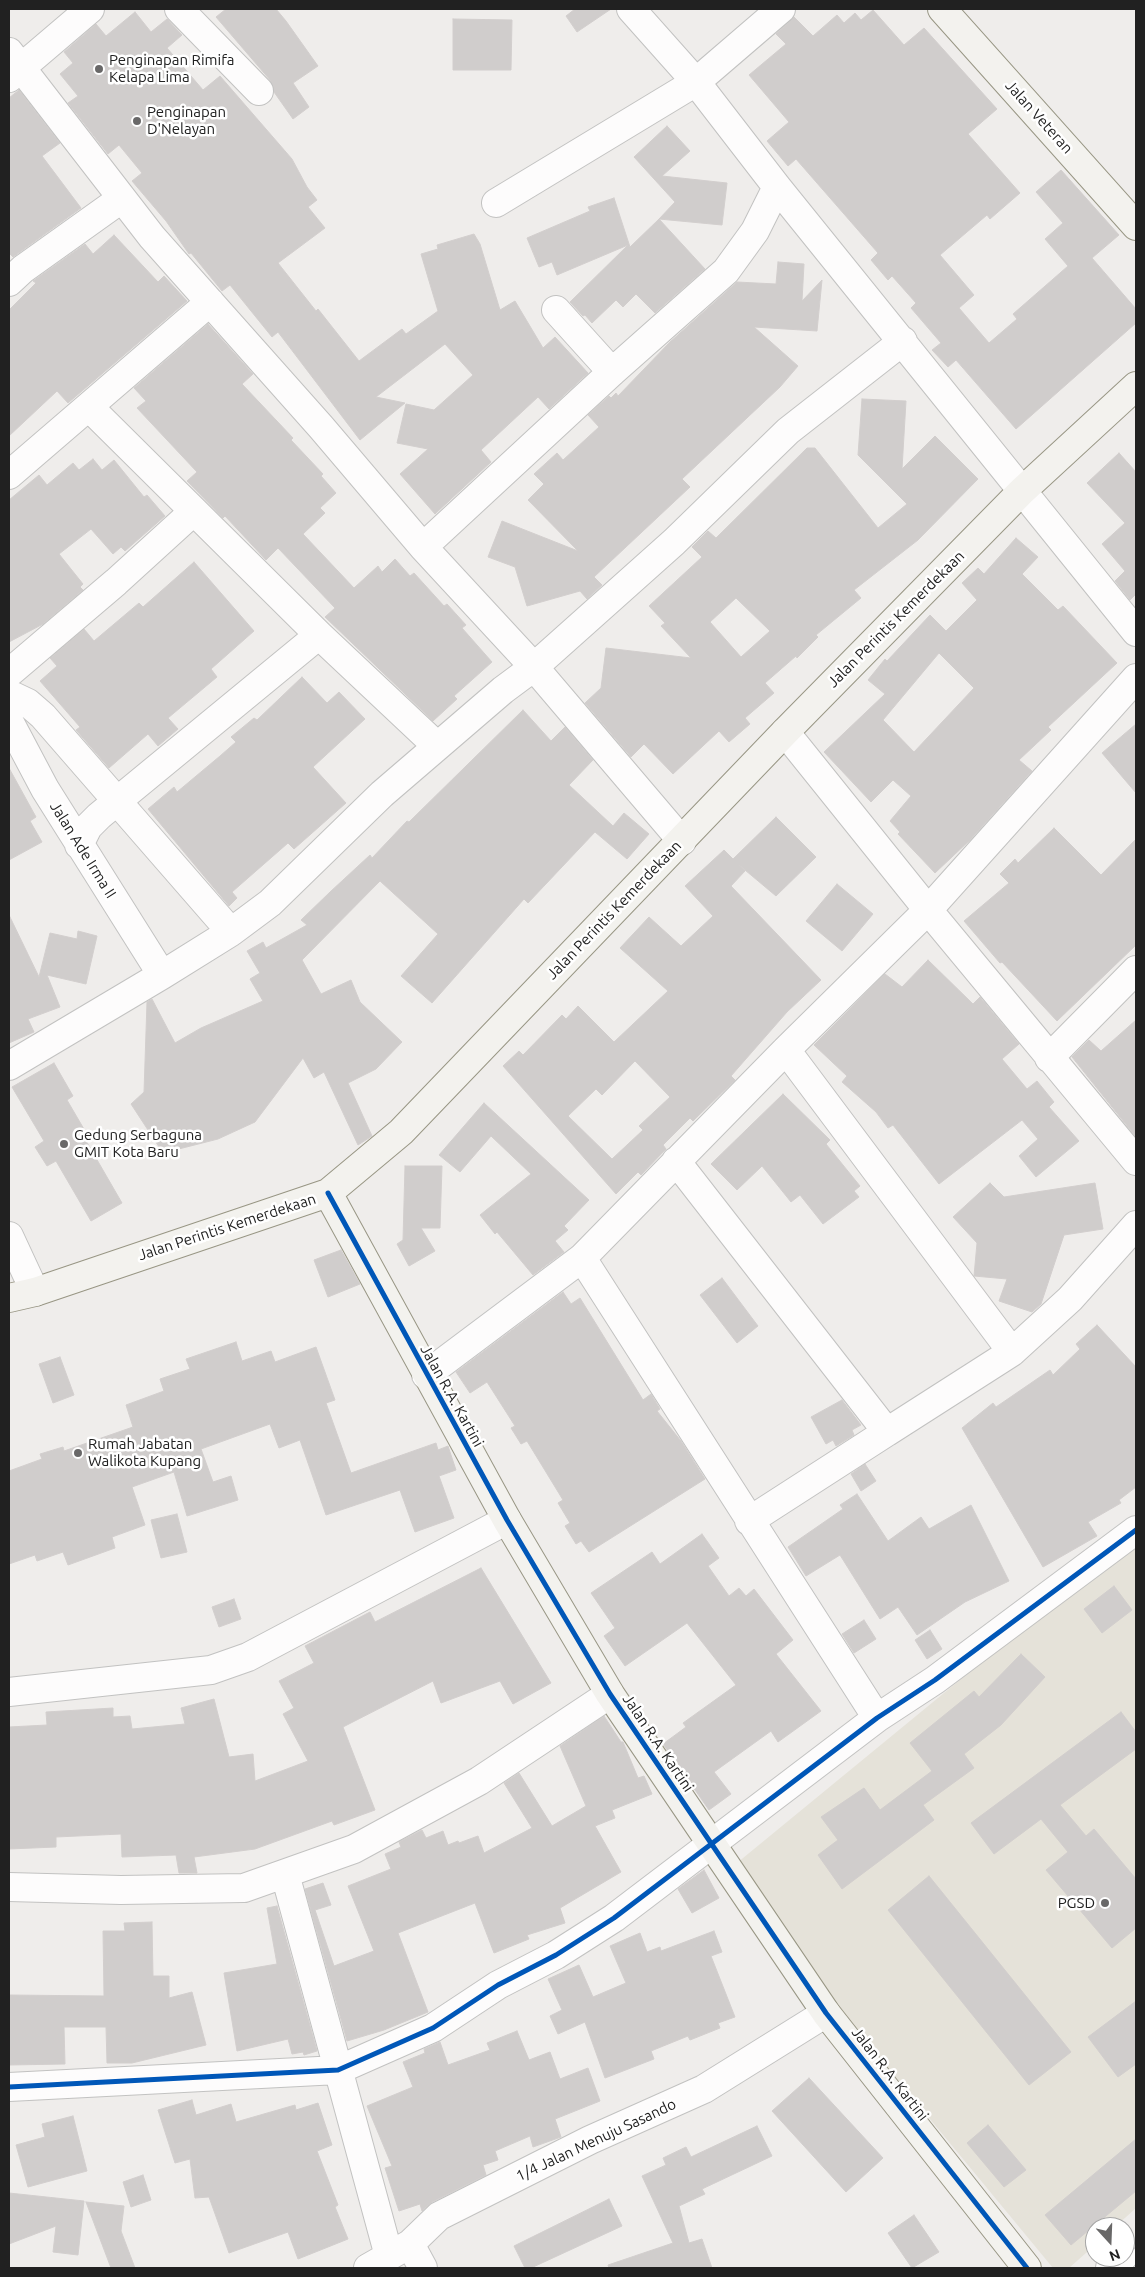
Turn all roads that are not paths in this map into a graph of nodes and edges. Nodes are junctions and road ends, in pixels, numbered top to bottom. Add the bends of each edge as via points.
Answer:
1 (90, 9) edge
2 (179, 9) edge
3 (631, 9) edge
4 (781, 9) edge
5 (942, 9) edge
6 (13, 66) edge
7 (696, 82) junction
8 (259, 91) dead end
9 (777, 187) junction
10 (121, 199) junction
11 (496, 203) dead end
12 (1136, 226) edge
13 (9, 282) edge
14 (210, 302) junction
15 (556, 310) dead end
16 (903, 341) junction
17 (612, 372) junction
18 (1136, 386) edge
19 (89, 407) junction
20 (9, 474) edge
21 (1022, 491) junction
22 (194, 511) junction
23 (423, 547) junction
24 (1136, 632) edge
25 (319, 636) junction
26 (534, 667) junction
27 (9, 673) edge
28 (1136, 678) edge
29 (9, 694) edge
30 (9, 722) edge
31 (785, 732) junction
32 (438, 746) junction
33 (117, 802) junction
34 (682, 841) junction
35 (79, 845) junction
36 (928, 910) junction
37 (231, 932) junction
38 (1136, 970) edge
39 (162, 975) junction
40 (786, 1050) junction
41 (1049, 1058) junction
42 (9, 1066) edge
43 (676, 1161) junction
44 (1136, 1161) edge
45 (328, 1194) junction
46 (1136, 1225) edge
47 (9, 1236) edge
48 (582, 1258) junction
49 (22, 1295) edge
50 (1012, 1352) junction
51 (426, 1375) junction
52 (887, 1432) junction
53 (507, 1520) junction
54 (749, 1521) junction
55 (1136, 1530) edge
56 (9, 1692) edge
57 (610, 1694) junction
58 (877, 1718) junction
59 (711, 1844) junction
60 (285, 1874) junction
61 (9, 1887) edge
62 (826, 2013) junction
63 (338, 2070) junction
64 (9, 2087) edge
65 (389, 2256) edge
66 (422, 2268) edge
67 (1027, 2268) edge

1 - 6 street
2 - 8 street
3 - 7 street
4 - 7 street
5 - 12 main road, Jalan Veteran
6 - 10 street
7 - 9 street
7 - 11 street
9 - 16 street
9 - 17 street via 755,231 726,271
10 - 13 street
10 - 14 street
14 - 19 street
14 - 23 street
15 - 17 street
16 - 21 street
16 - 26 street via 788,431 674,542
17 - 23 street
18 - 21 main road, Jalan Perintis Kemerdekaan
19 - 20 street
19 - 22 street
21 - 24 street
21 - 31 main road, Jalan Perintis Kemerdekaan
22 - 25 street
22 - 27 street
23 - 26 street
25 - 32 street
25 - 33 street
26 - 32 street
26 - 34 street
28 - 36 street
29 - 33 street via 28,703 43,716
30 - 35 street, Jalan Ade Irma II
31 - 34 main road, Jalan Perintis Kemerdekaan
31 - 36 street
32 - 37 street via 382,794 270,903
33 - 35 street via 88,827
33 - 37 street
34 - 45 main road, Jalan Perintis Kemerdekaan via 401,1132
35 - 39 street, Jalan Ade Irma II
36 - 40 street
36 - 41 street
37 - 39 street
38 - 41 street
39 - 42 street
40 - 43 street
40 - 50 street
41 - 44 street
43 - 48 street
43 - 52 street
45 - 49 main road, Jalan Perintis Kemerdekaan
45 - 51 main road, Jalan R.A. Kartini
46 - 50 street via 1070,1299
47 - 49 street
48 - 51 street
48 - 54 street
50 - 52 street
51 - 53 main road, Jalan R.A. Kartini
52 - 54 street
53 - 56 street via 248,1657 211,1670
53 - 57 main road, Jalan R.A. Kartini
54 - 58 street
55 - 58 street via 935,1680
57 - 59 main road, Jalan R.A. Kartini
57 - 60 street via 479,1781 354,1849
58 - 59 street
59 - 62 main road, Jalan R.A. Kartini
59 - 63 street via 614,1918 556,1955 498,1985 433,2028
60 - 61 street via 244,1888 122,1890
60 - 63 street
62 - 65 street, 1/4 Jalan Menuju Sasando via 704,2089 590,2140 439,2216
62 - 67 main road, Jalan R.A. Kartini
63 - 64 street
63 - 65 street
65 - 66 street

